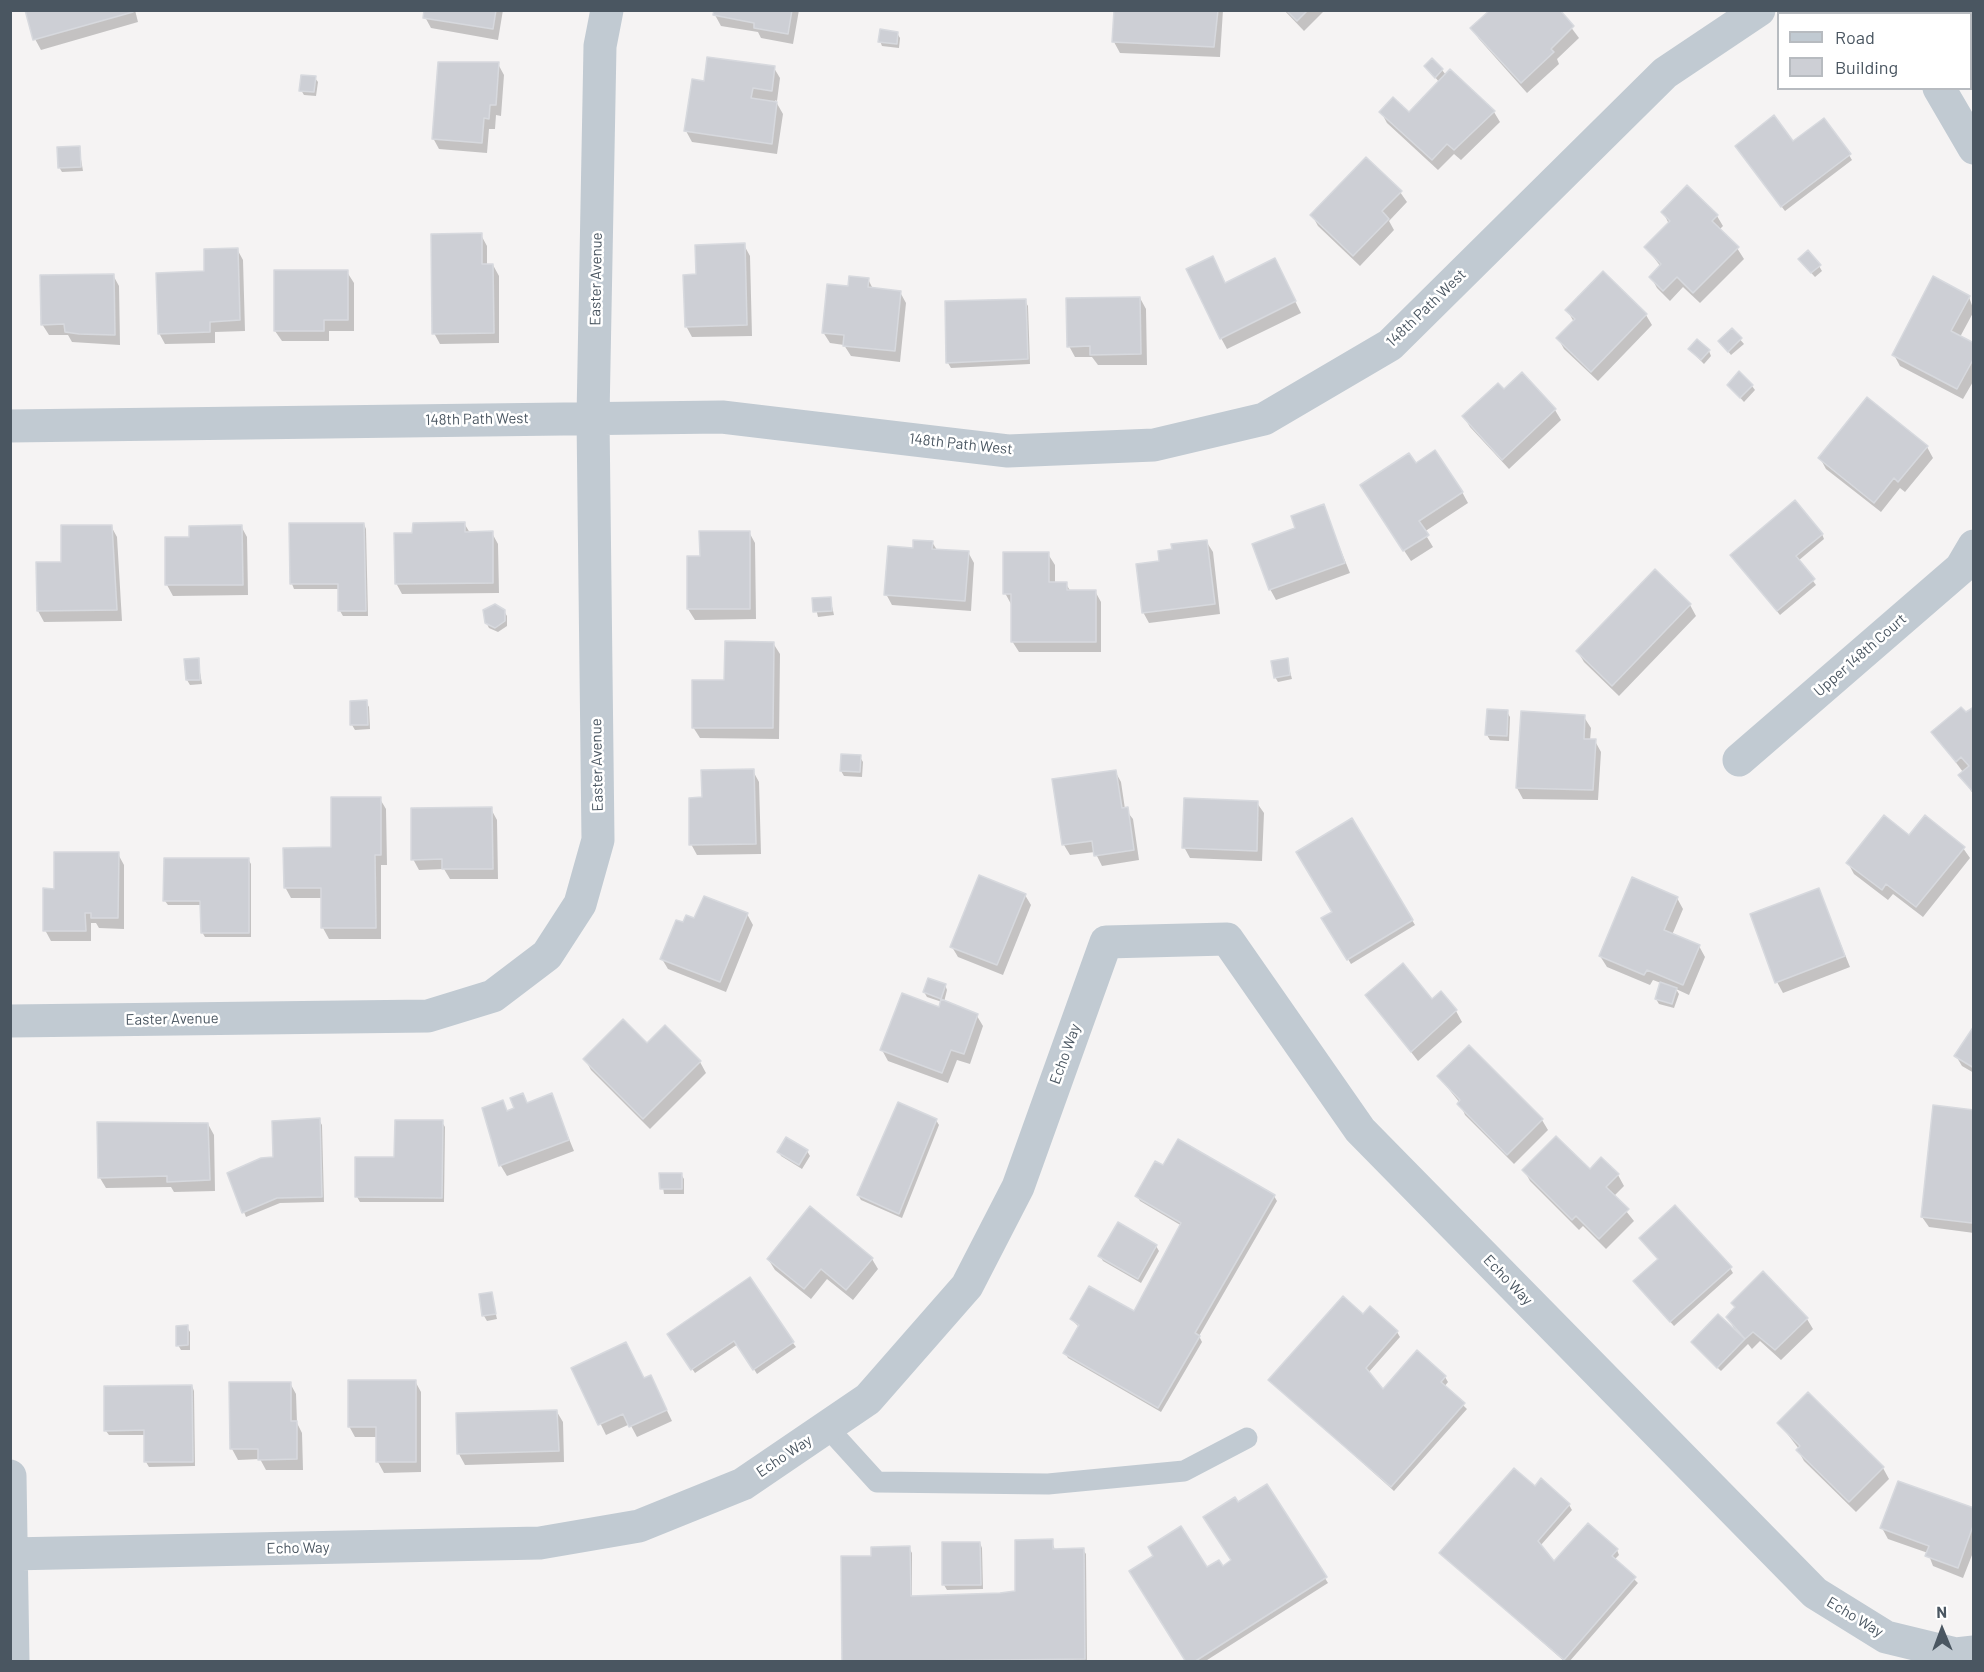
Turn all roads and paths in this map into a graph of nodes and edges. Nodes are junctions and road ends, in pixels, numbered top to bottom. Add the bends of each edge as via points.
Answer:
1 (607, 10) edge
2 (1759, 10) edge
3 (1940, 90) edge
4 (1974, 148) edge
5 (593, 417) junction
6 (10, 426) edge
7 (1974, 546) edge
8 (1739, 760) dead end
9 (10, 1021) edge
10 (827, 1427) junction
11 (1247, 1438) dead end
12 (10, 1476) edge
13 (11, 1554) edge
14 (1974, 1652) edge
15 (13, 1662) edge

1 - 5 street, Easter Avenue via 600,46
2 - 5 street, 148th Path West via 1665,73 1390,345 1264,419 1154,445 1008,451 722,417
3 - 4 street
5 - 6 street, 148th Path West
5 - 9 street, Easter Avenue via 598,840 580,904 547,956 493,996 429,1016
7 - 8 street, Upper 148th Court via 1961,568
10 - 11 lane via 877,1482 1048,1484 1184,1471
10 - 13 street, Echo Way via 743,1484 639,1526 540,1544
10 - 14 street, Echo Way via 868,1400 967,1286 1018,1187 1106,942 1227,939 1360,1130 1815,1593 1886,1636 1956,1654
12 - 13 street
13 - 15 street

